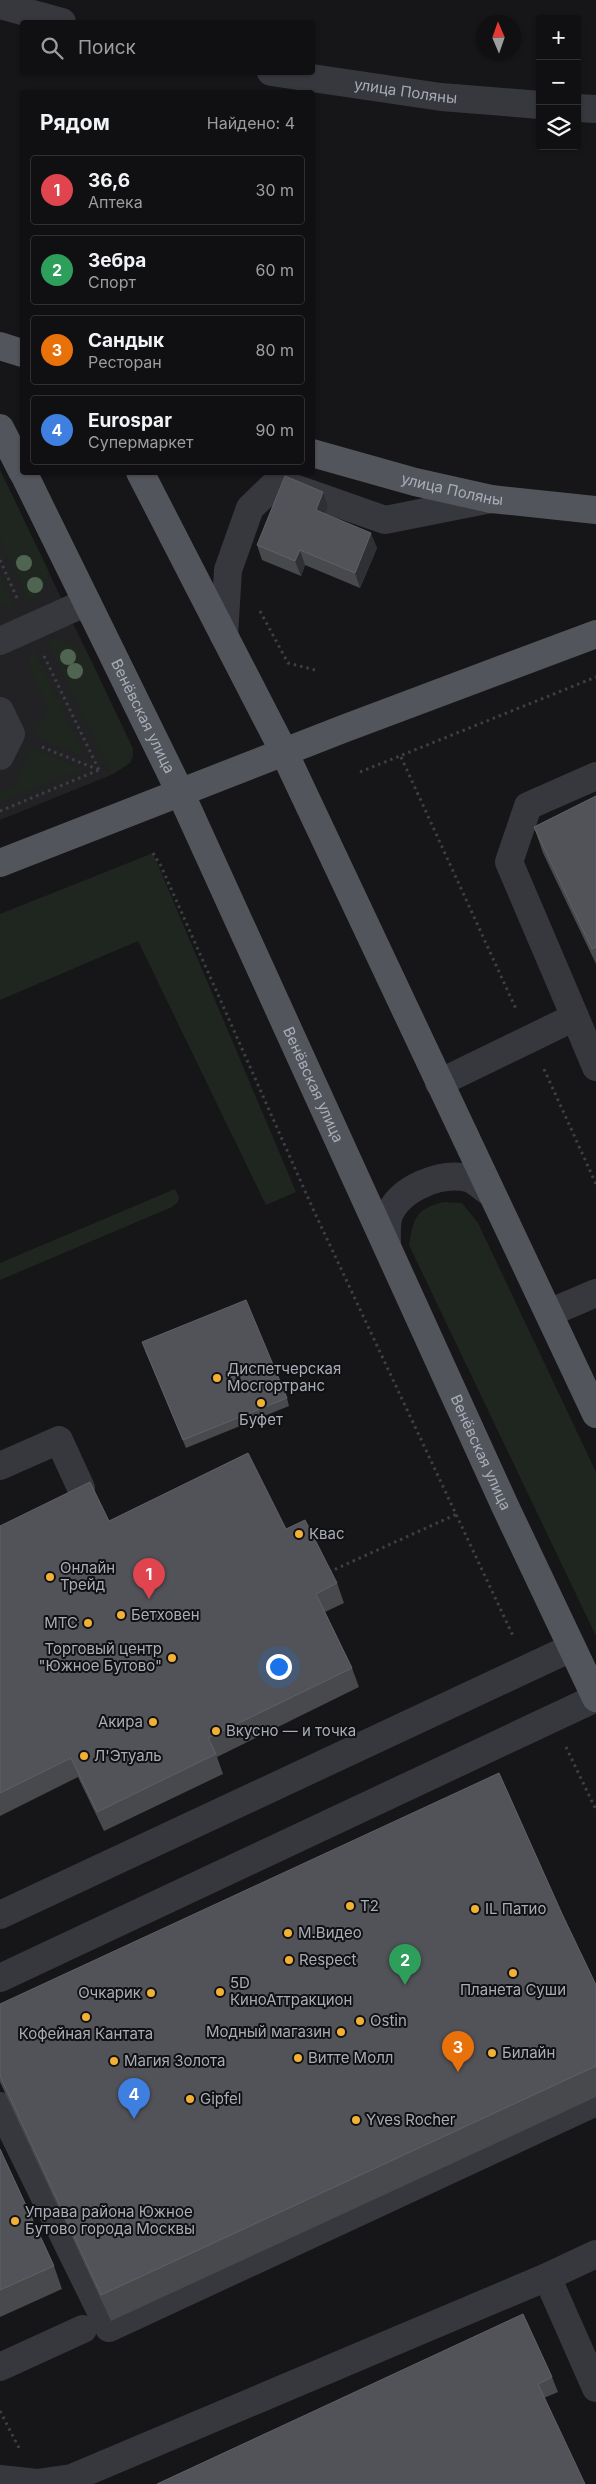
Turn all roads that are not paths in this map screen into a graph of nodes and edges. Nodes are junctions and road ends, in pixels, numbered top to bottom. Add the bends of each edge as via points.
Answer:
1 (0, 5) edge
2 (55, 20) edge
3 (291, 75) edge
4 (536, 105) edge
5 (581, 108) edge
6 (596, 109) edge
7 (0, 346) edge
8 (20, 352) edge
9 (0, 428) edge
10 (315, 454) edge
11 (20, 466) edge
12 (24, 475) edge
13 (142, 475) edge
14 (491, 499) junction
15 (596, 510) edge
16 (87, 602) junction
17 (596, 634) edge
18 (224, 636) junction
19 (0, 641) edge
20 (284, 752) junction
21 (596, 776) edge
22 (180, 792) junction
23 (0, 864) edge
24 (576, 1017) junction
25 (596, 1066) edge
26 (439, 1083) junction
27 (491, 1193) junction
28 (387, 1242) junction
29 (596, 1292) edge
30 (549, 1313) junction
31 (596, 1414) edge
32 (0, 1466) edge
33 (80, 1488) edge
34 (571, 1648) junction
35 (596, 1698) edge
36 (0, 1915) edge
37 (0, 1978) edge
38 (596, 2102) edge
39 (0, 2106) edge
40 (596, 2254) edge
41 (547, 2277) junction
42 (83, 2329) dead end
43 (0, 2368) edge
44 (596, 2388) edge
45 (0, 2479) edge
46 (71, 2482) edge

1 - 2 street
3 - 4 street, улица Поляны via 441,97
5 - 6 street
7 - 8 main road
9 - 11 main road, Венёвская улица
10 - 14 main road, улица Поляны
12 - 16 main road, Венёвская улица
13 - 18 main road
14 - 15 main road, улица Поляны
14 - 18 street via 385,520 277,482 250,508 228,570
16 - 19 street
16 - 22 main road, Венёвская улица
17 - 20 main road
18 - 20 main road
20 - 22 main road
20 - 26 main road
21 - 24 street via 528,806 509,862
22 - 23 main road
22 - 28 main road, Венёвская улица
24 - 25 street
24 - 26 street
26 - 27 main road
27 - 28 street via 469,1178 447,1177 421,1184 400,1199 389,1216
27 - 30 main road
28 - 34 main road, Венёвская улица
29 - 30 street
30 - 31 main road
32 - 33 street via 58,1440
34 - 35 main road, Венёвская улица
34 - 36 street
35 - 37 street
38 - 39 street via 109,2328
40 - 41 street
41 - 44 street
41 - 46 street
42 - 43 street
45 - 46 street

